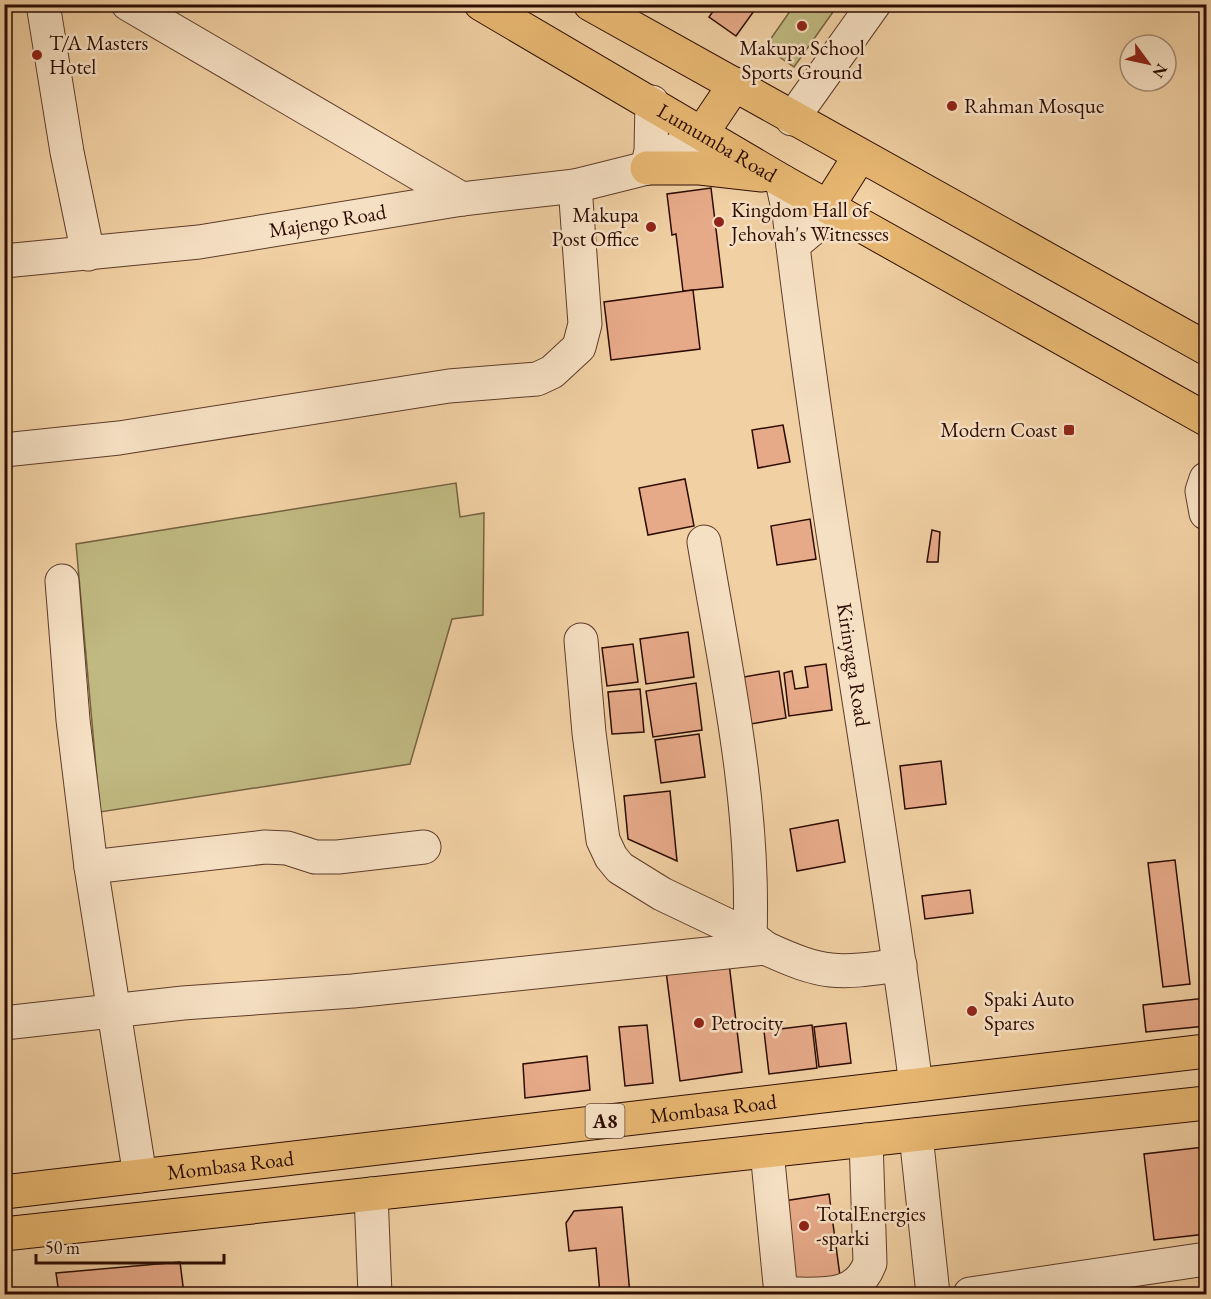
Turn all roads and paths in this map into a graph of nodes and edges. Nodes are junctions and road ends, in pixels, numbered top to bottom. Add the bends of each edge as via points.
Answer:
1 (43, 4) edge
2 (128, 4) edge
3 (481, 4) edge
4 (590, 4) edge
5 (874, 4) edge
6 (735, 84) junction
7 (652, 102) junction
8 (792, 119) junction
9 (702, 133) junction
10 (859, 157) junction
11 (647, 168) junction
12 (779, 179) junction
13 (575, 186) junction
14 (462, 199) junction
15 (835, 210) junction
16 (793, 245) junction
17 (88, 254) junction
18 (4, 261) edge
19 (1206, 348) edge
20 (1206, 419) edge
21 (4, 450) edge
22 (1206, 479) edge
23 (1206, 513) edge
24 (704, 543) dead end
25 (62, 581) dead end
26 (581, 640) dead end
27 (424, 847) dead end
28 (91, 867) junction
29 (758, 942) junction
30 (900, 965) junction
31 (114, 1012) junction
32 (4, 1023) edge
33 (1206, 1051) edge
34 (916, 1085) junction
35 (841, 1094) junction
36 (1206, 1103) edge
37 (916, 1135) junction
38 (857, 1141) junction
39 (767, 1151) junction
40 (140, 1176) junction
41 (4, 1192) edge
42 (371, 1194) junction
43 (4, 1234) edge
44 (1206, 1259) edge
45 (375, 1294) edge
46 (933, 1294) edge
47 (970, 1294) edge

1 - 17 street
2 - 14 street
3 - 7 main road, Lumumba Road
4 - 6 main road
5 - 8 street
6 - 8 main road
6 - 9 main road
7 - 9 main road, Lumumba Road
7 - 11 street
8 - 10 main road
9 - 11 street, Majengo Road
9 - 12 main road, Lumumba Road
10 - 15 main road
10 - 19 main road
11 - 12 main road via 710,169
11 - 13 street, Majengo Road
12 - 15 main road, Lumumba Road
12 - 16 street, Kirinyaga Road
13 - 14 street, Majengo Road
13 - 21 street via 585,324 579,347 568,360 537,379 437,388 119,438
14 - 17 street, Majengo Road via 199,242
15 - 16 street
15 - 20 main road, Lumumba Road
16 - 30 street, Kirinyaga Road
17 - 18 street, Majengo Road
22 - 23 street via 1202,491
24 - 29 street via 729,690
25 - 28 street via 73,720
26 - 29 street via 603,840 611,857 620,868 662,894
27 - 28 street via 338,857 265,848
28 - 31 street
29 - 30 street via 803,966 828,972
29 - 31 street via 353,991
30 - 34 street, Kirinyaga Road
31 - 32 street
31 - 40 street
33 - 34 main road, Mombasa Road / A8
34 - 35 main road, Mombasa Road / A8
35 - 38 main road
35 - 40 main road, Mombasa Road / A8
36 - 37 main road, Mombasa Road / A8
37 - 38 main road, Mombasa Road / A8
37 - 46 street
38 - 39 main road, Mombasa Road / A8
38 - 39 street via 870,1263 865,1276 851,1290 824,1294 789,1294 780,1284
39 - 42 main road, Mombasa Road / A8
40 - 41 main road, Mombasa Road / A8
42 - 43 main road, Mombasa Road / A8
42 - 45 street
44 - 47 street

